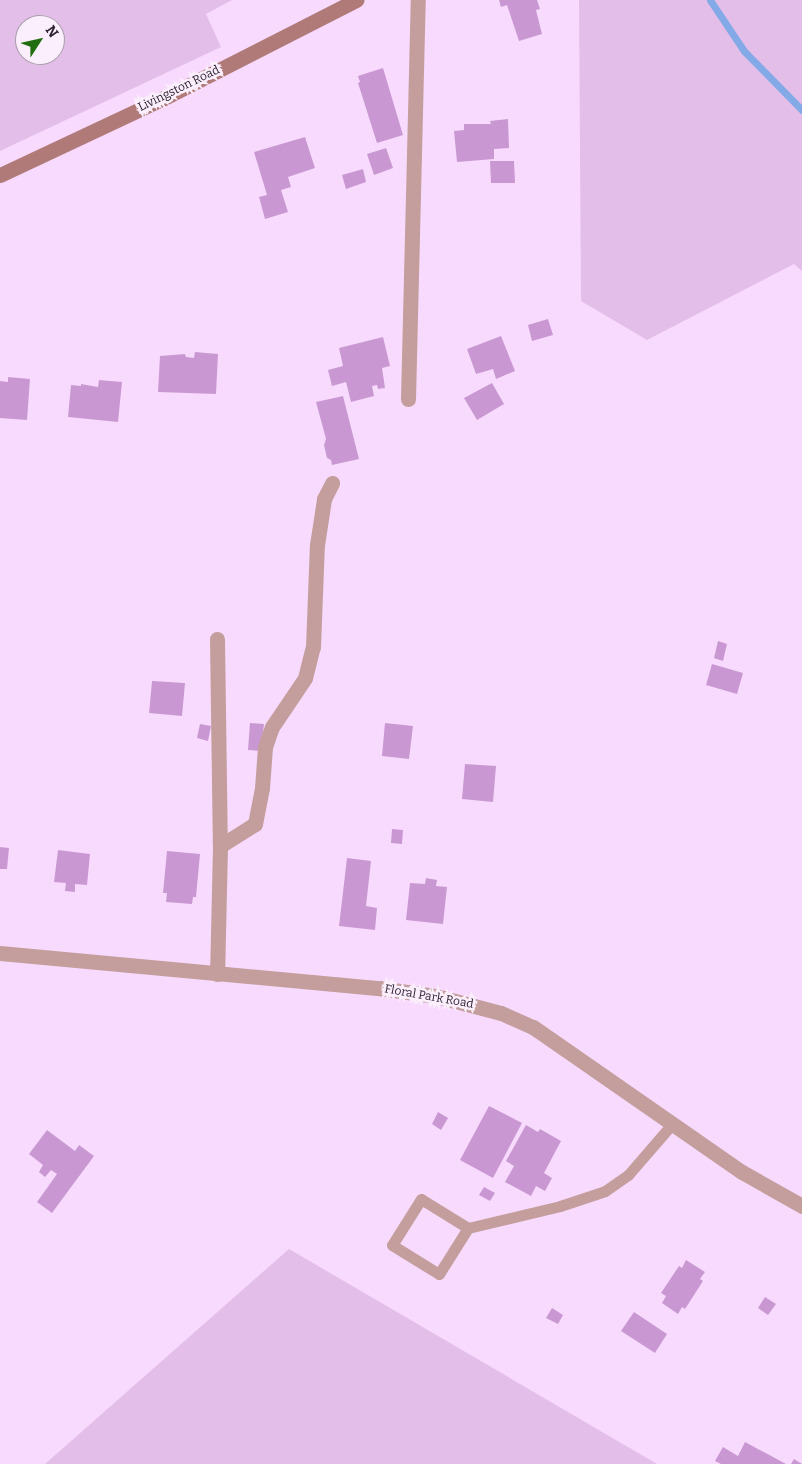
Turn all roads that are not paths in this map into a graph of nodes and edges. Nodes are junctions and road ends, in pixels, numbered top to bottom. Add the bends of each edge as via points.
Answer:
1 (356, 0) edge
2 (418, 0) edge
3 (0, 175) edge
4 (408, 399) dead end
5 (332, 482) dead end
6 (217, 639) dead end
7 (220, 846) junction
8 (0, 954) edge
9 (218, 974) junction
10 (672, 1124) junction
11 (802, 1206) edge
12 (468, 1228) junction

1 - 3 main road, Livingston Road via 164,98
2 - 4 street
5 - 7 street via 324,499 317,545 313,647 305,678 272,727 265,747 255,824
6 - 7 street
7 - 9 street
8 - 9 street, Floral Park Road
9 - 10 street, Floral Park Road via 379,988 436,996 501,1013 533,1027
10 - 11 street, Floral Park Road via 742,1172
10 - 12 lane via 628,1174 605,1191 560,1206
12 - 12 lane via 421,1199 392,1245 439,1274

